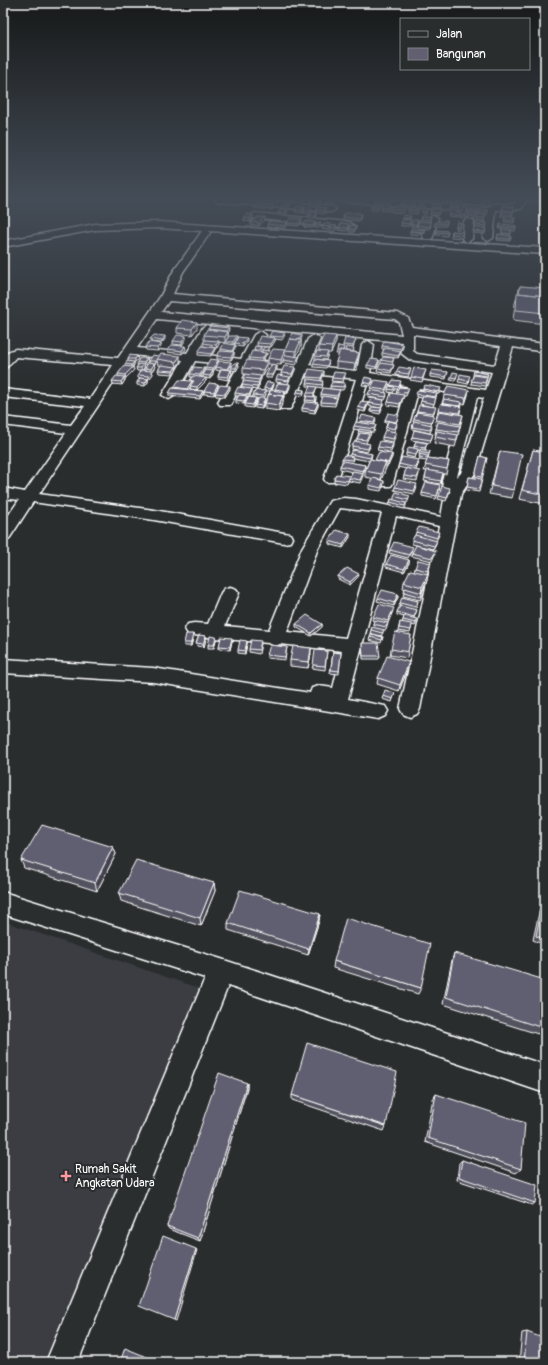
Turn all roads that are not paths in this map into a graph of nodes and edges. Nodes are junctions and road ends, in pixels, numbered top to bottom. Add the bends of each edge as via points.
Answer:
1 (184, 262) edge
2 (166, 297) junction
3 (282, 307) junction
4 (155, 314) junction
5 (273, 326) junction
6 (207, 329) edge
7 (260, 335) edge
8 (408, 335) junction
9 (314, 339) dead end
10 (508, 343) junction
11 (368, 345) dead end
12 (545, 348) edge
13 (124, 356) junction
14 (191, 358) junction
15 (247, 363) junction
16 (3, 364) edge
17 (300, 368) junction
18 (499, 369) junction
19 (363, 376) junction
20 (414, 383) junction
21 (3, 392) edge
22 (472, 392) junction
23 (169, 395) edge
24 (491, 395) junction
25 (225, 402) dead end
26 (93, 403) junction
27 (285, 406) dead end
28 (3, 421) edge
29 (74, 430) junction
30 (331, 479) dead end
31 (386, 483) dead end
32 (3, 493) edge
33 (453, 494) junction
34 (30, 496) junction
35 (390, 511) junction
36 (448, 524) junction
37 (3, 535) edge
38 (284, 538) dead end
39 (230, 593) dead end
40 (194, 629) dead end
41 (214, 632) junction
42 (275, 638) junction
43 (353, 645) junction
44 (3, 666) edge
45 (166, 669) dead end
46 (410, 709) dead end
47 (378, 711) dead end
48 (3, 903) edge
49 (221, 971) junction
50 (545, 1079) edge
51 (62, 1362) edge

1 - 2 street
2 - 3 street
2 - 4 street
3 - 5 street
3 - 8 street via 398,316 404,320
4 - 5 street
4 - 13 street
5 - 8 street
6 - 14 street
7 - 15 street
8 - 10 street
8 - 18 street via 406,350 410,356
9 - 17 street
10 - 12 street
10 - 18 street
11 - 19 street
13 - 14 street
13 - 16 street via 16,353 11,354
13 - 26 street
14 - 15 street
14 - 23 street
15 - 17 street
15 - 25 street
17 - 19 street
17 - 27 street
18 - 24 street
19 - 20 street
19 - 30 street
20 - 22 street
20 - 31 street
21 - 26 street
22 - 24 street
22 - 33 street via 450,481
24 - 33 street via 468,473
26 - 29 street
28 - 29 street
29 - 34 street
32 - 34 street
33 - 36 street
34 - 37 street
34 - 38 street
35 - 36 street
35 - 42 street via 358,503 335,504 310,548
35 - 43 street
36 - 46 street
39 - 41 street
40 - 41 street
41 - 42 street
42 - 43 street
43 - 45 street via 341,694 337,696
44 - 47 street via 153,675
48 - 49 street
49 - 50 street
49 - 51 street

